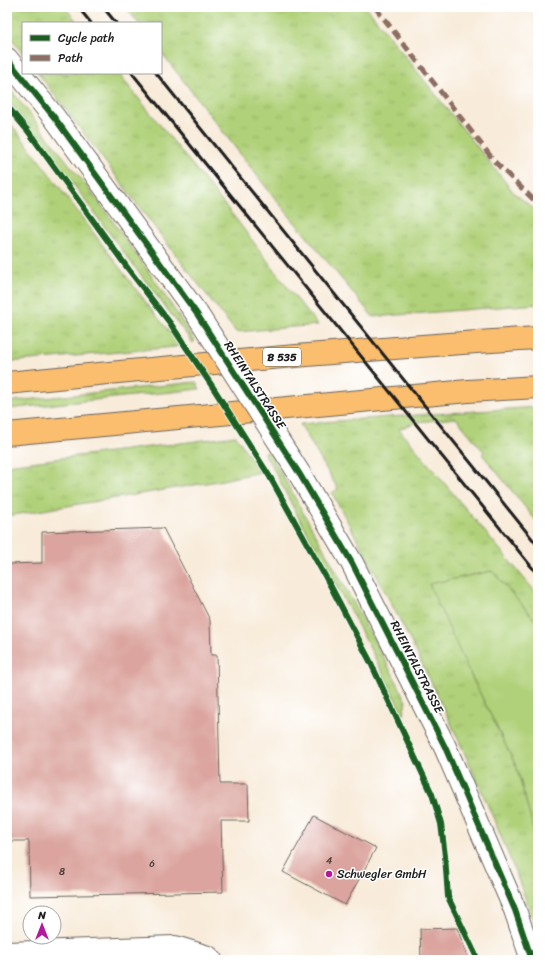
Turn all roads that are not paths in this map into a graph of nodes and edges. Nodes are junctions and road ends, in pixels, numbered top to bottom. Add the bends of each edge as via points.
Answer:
1 (7, 59) edge
2 (538, 338) edge
3 (7, 383) edge
4 (538, 387) edge
5 (7, 434) edge
6 (7, 953) edge
7 (211, 960) edge
8 (532, 960) edge

1 - 8 street, RHEINTALSTRASSE, bridge via 54,117 197,314 299,472 352,563 445,747 515,910
2 - 3 highway, B 535 via 428,345
4 - 5 highway
6 - 7 street via 175,947 208,956

